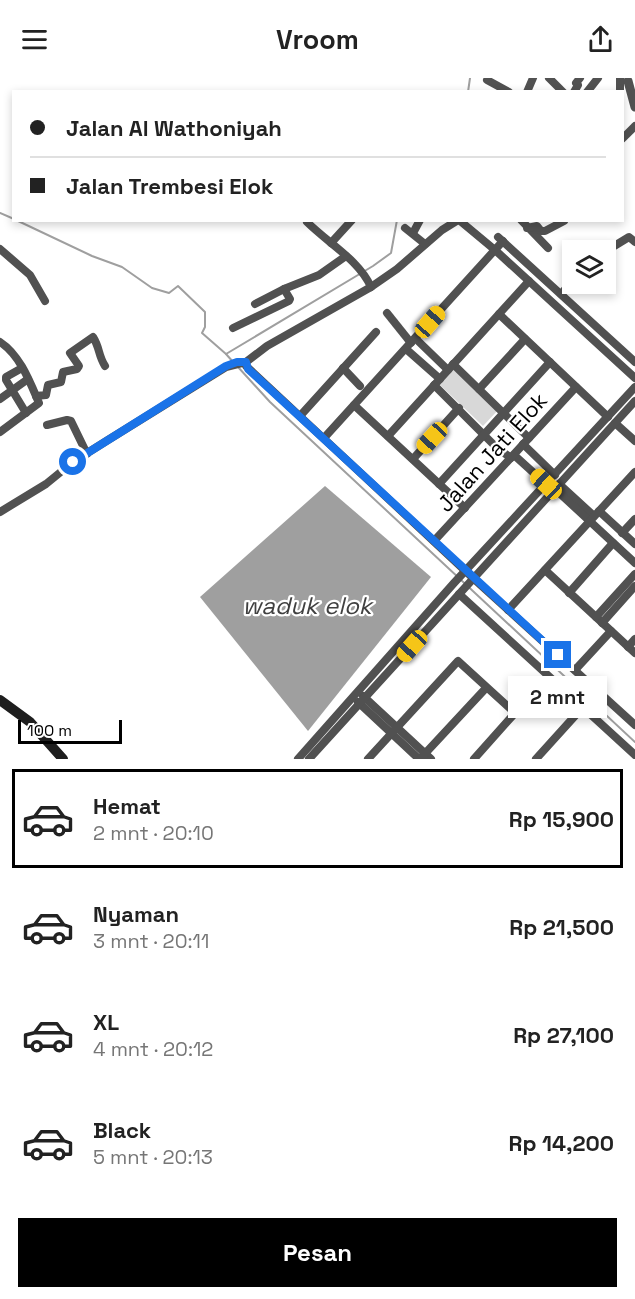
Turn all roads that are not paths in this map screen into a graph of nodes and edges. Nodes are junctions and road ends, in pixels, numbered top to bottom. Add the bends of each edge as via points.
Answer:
1 (549, 78) edge
2 (487, 80) edge
3 (627, 81) edge
4 (505, 90) edge
5 (561, 90) edge
6 (635, 107) edge
7 (635, 126) edge
8 (624, 137) edge
9 (307, 222) dead end
10 (350, 222) edge
11 (418, 222) edge
12 (461, 222) edge
13 (523, 222) edge
14 (562, 222) edge
15 (445, 223) edge
16 (527, 228) junction
17 (633, 239) edge
18 (331, 243) junction
19 (425, 244) junction
20 (616, 247) edge
21 (548, 248) dead end
22 (0, 249) edge
23 (495, 249) junction
24 (346, 256) junction
25 (529, 281) junction
26 (370, 283) junction
27 (284, 289) junction
28 (561, 294) joint
29 (45, 301) dead end
30 (255, 304) dead end
31 (387, 313) dead end
32 (499, 314) junction
33 (233, 328) dead end
34 (376, 332) dead end
35 (525, 339) junction
36 (0, 342) edge
37 (411, 343) junction
38 (242, 362) junction
39 (549, 362) junction
40 (635, 362) edge
41 (105, 366) dead end
42 (451, 367) junction
43 (22, 368) junction
44 (343, 368) junction
45 (635, 378) edge
46 (28, 379) junction
47 (437, 382) junction
48 (360, 386) dead end
49 (576, 387) junction
50 (635, 387) edge
51 (480, 389) junction
52 (11, 390) junction
53 (36, 396) junction
54 (0, 399) edge
55 (635, 401) edge
56 (354, 405) junction
57 (459, 408) junction
58 (26, 413) junction
59 (504, 413) junction
60 (300, 416) junction
61 (608, 417) junction
62 (615, 423) junction
63 (47, 425) dead end
64 (0, 432) edge
65 (484, 435) junction
66 (388, 436) junction
67 (324, 438) junction
68 (529, 438) junction
69 (635, 441) edge
70 (523, 444) junction
71 (87, 454) junction
72 (512, 456) junction
73 (413, 459) junction
74 (635, 472) edge
75 (550, 480) junction
76 (439, 484) junction
77 (557, 486) junction
78 (465, 508) junction
79 (0, 512) edge
80 (594, 516) junction
81 (635, 519) edge
82 (622, 533) junction
83 (434, 541) junction
84 (613, 543) junction
85 (635, 544) edge
86 (635, 563) edge
87 (545, 570) junction
88 (464, 572) junction
89 (635, 574) edge
90 (472, 580) junction
91 (635, 586) edge
92 (461, 592) junction
93 (569, 593) junction
94 (508, 610) junction
95 (599, 620) junction
96 (611, 631) junction
97 (635, 639) edge
98 (628, 647) junction
99 (635, 653) edge
100 (575, 670) junction
101 (486, 687) junction
102 (355, 694) junction
103 (0, 700) edge
104 (362, 701) junction
105 (583, 707) junction
106 (635, 725) edge
107 (394, 731) junction
108 (635, 755) edge
109 (424, 758) edge
110 (63, 759) edge
111 (298, 759) edge
112 (309, 759) edge
113 (368, 759) edge
114 (474, 759) edge
115 (536, 759) edge

1 - 5 street
2 - 4 street
3 - 6 street
7 - 8 street
9 - 18 street
10 - 18 street
11 - 19 street via 409,230
12 - 23 street
13 - 16 street
14 - 16 street via 542,232 537,226
15 - 19 street
16 - 21 street
17 - 20 street
18 - 24 street
19 - 26 street via 397,269
22 - 29 street via 30,275
23 - 25 street
23 - 28 street via 501,239
23 - 37 street
24 - 26 street
24 - 27 street via 319,274
25 - 32 street
25 - 45 street
26 - 38 street
27 - 30 street
27 - 33 street via 289,301
28 - 40 street
31 - 37 street
32 - 35 street
32 - 42 street
34 - 44 street
35 - 39 street
35 - 51 street
36 - 43 street
37 - 42 street
37 - 47 street
37 - 56 street
38 - 60 street
38 - 71 street via 226,366
39 - 49 street
39 - 59 street
41 - 53 street via 93,337 70,353 79,366 77,369 63,372 61,382 48,385 46,395
42 - 47 street
42 - 51 street
43 - 46 street
43 - 52 street via 6,378
44 - 48 street
44 - 60 street
46 - 52 street
46 - 53 street
47 - 57 street
47 - 66 street
49 - 61 street
49 - 68 street, Jalan Jati Elok
50 - 61 street
51 - 59 street
52 - 54 street
52 - 58 street
53 - 58 street via 39,403
55 - 62 street
56 - 66 street
56 - 67 street
57 - 65 street
57 - 73 street
58 - 64 street
59 - 65 street
59 - 68 street
60 - 67 street
61 - 75 street
62 - 69 street
62 - 77 street
63 - 71 street via 69,420
65 - 72 street
65 - 76 street
66 - 73 street
67 - 83 street
68 - 70 street, Jalan Jati Elok
70 - 72 street, Jalan Jati Elok
70 - 75 street
71 - 79 street
72 - 75 street
72 - 78 street, Jalan Jati Elok
73 - 76 street
74 - 80 street
75 - 77 street
75 - 88 street
76 - 78 street
77 - 80 street
77 - 90 street
78 - 83 street, Jalan Jati Elok
80 - 82 street
80 - 84 street
80 - 87 street
81 - 82 street
82 - 85 street
83 - 88 street
84 - 86 street
84 - 93 street
87 - 93 street
87 - 94 street
88 - 90 street
88 - 102 street
89 - 95 street
90 - 92 street
90 - 94 street
91 - 95 street
92 - 104 street
92 - 105 street
93 - 95 street
94 - 100 street
95 - 96 street
96 - 98 street
96 - 100 street
97 - 98 street
98 - 99 street
100 - 106 street
101 - 107 street via 458,661
101 - 109 street
101 - 114 street via 515,714
102 - 104 street
102 - 111 street
103 - 110 main road via 30,722
104 - 107 street
104 - 112 street
105 - 108 street
105 - 115 street
107 - 109 street
107 - 113 street

